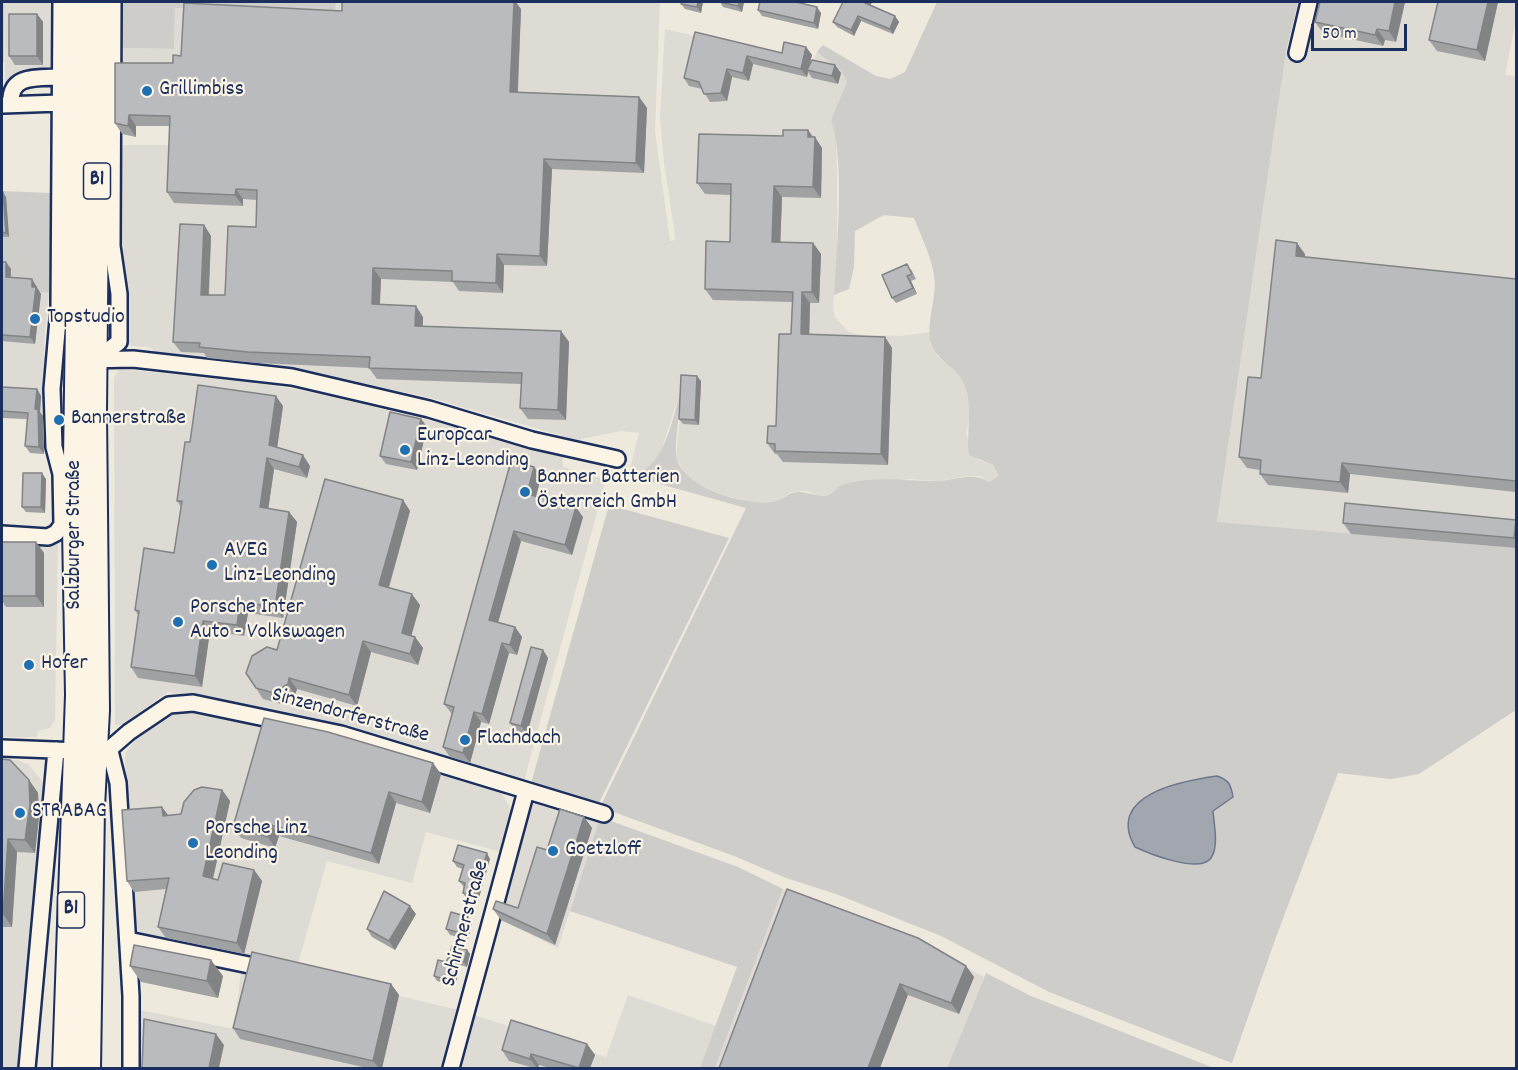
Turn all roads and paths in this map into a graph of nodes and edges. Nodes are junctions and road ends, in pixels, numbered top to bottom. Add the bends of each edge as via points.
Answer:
1 (61, 2) edge
2 (75, 2) edge
3 (98, 2) edge
4 (113, 2) edge
5 (1309, 2) edge
6 (1297, 53) dead end
7 (60, 77) junction
8 (60, 104) junction
9 (6, 105) edge
10 (75, 361) junction
11 (617, 459) dead end
12 (2, 534) edge
13 (2, 748) edge
14 (84, 751) junction
15 (525, 791) junction
16 (604, 814) dead end
17 (128, 940) junction
18 (249, 965) edge
19 (27, 1068) edge
20 (65, 1068) edge
21 (88, 1068) edge
22 (131, 1068) edge
23 (451, 1068) edge

1 - 7 street, Salzburger Straße
2 - 10 main road, Salzburger Straße / B1
3 - 10 main road, Salzburger Straße / B1
4 - 10 street via 112,246 119,294 119,342
5 - 6 street
7 - 8 street, Salzburger Straße
7 - 9 street via 18,82
8 - 9 street
8 - 10 street, Salzburger Straße via 59,308
10 - 11 street via 133,359 292,377
10 - 12 street, Salzburger Straße via 52,389 62,525 48,537
10 - 14 main road, Salzburger Straße / B1 via 98,621
13 - 14 street
14 - 15 street, Sinzendorferstraße via 175,704 194,703 341,734
14 - 17 street, Salzburger Straße via 118,783
14 - 19 street, Salzburger Straße
14 - 20 main road, Salzburger Straße / B1
14 - 21 main road, Salzburger Straße / B1
15 - 16 street, Sinzendorferstraße
15 - 23 street, Schirmerstraße
17 - 18 street
17 - 22 street, Salzburger Straße

